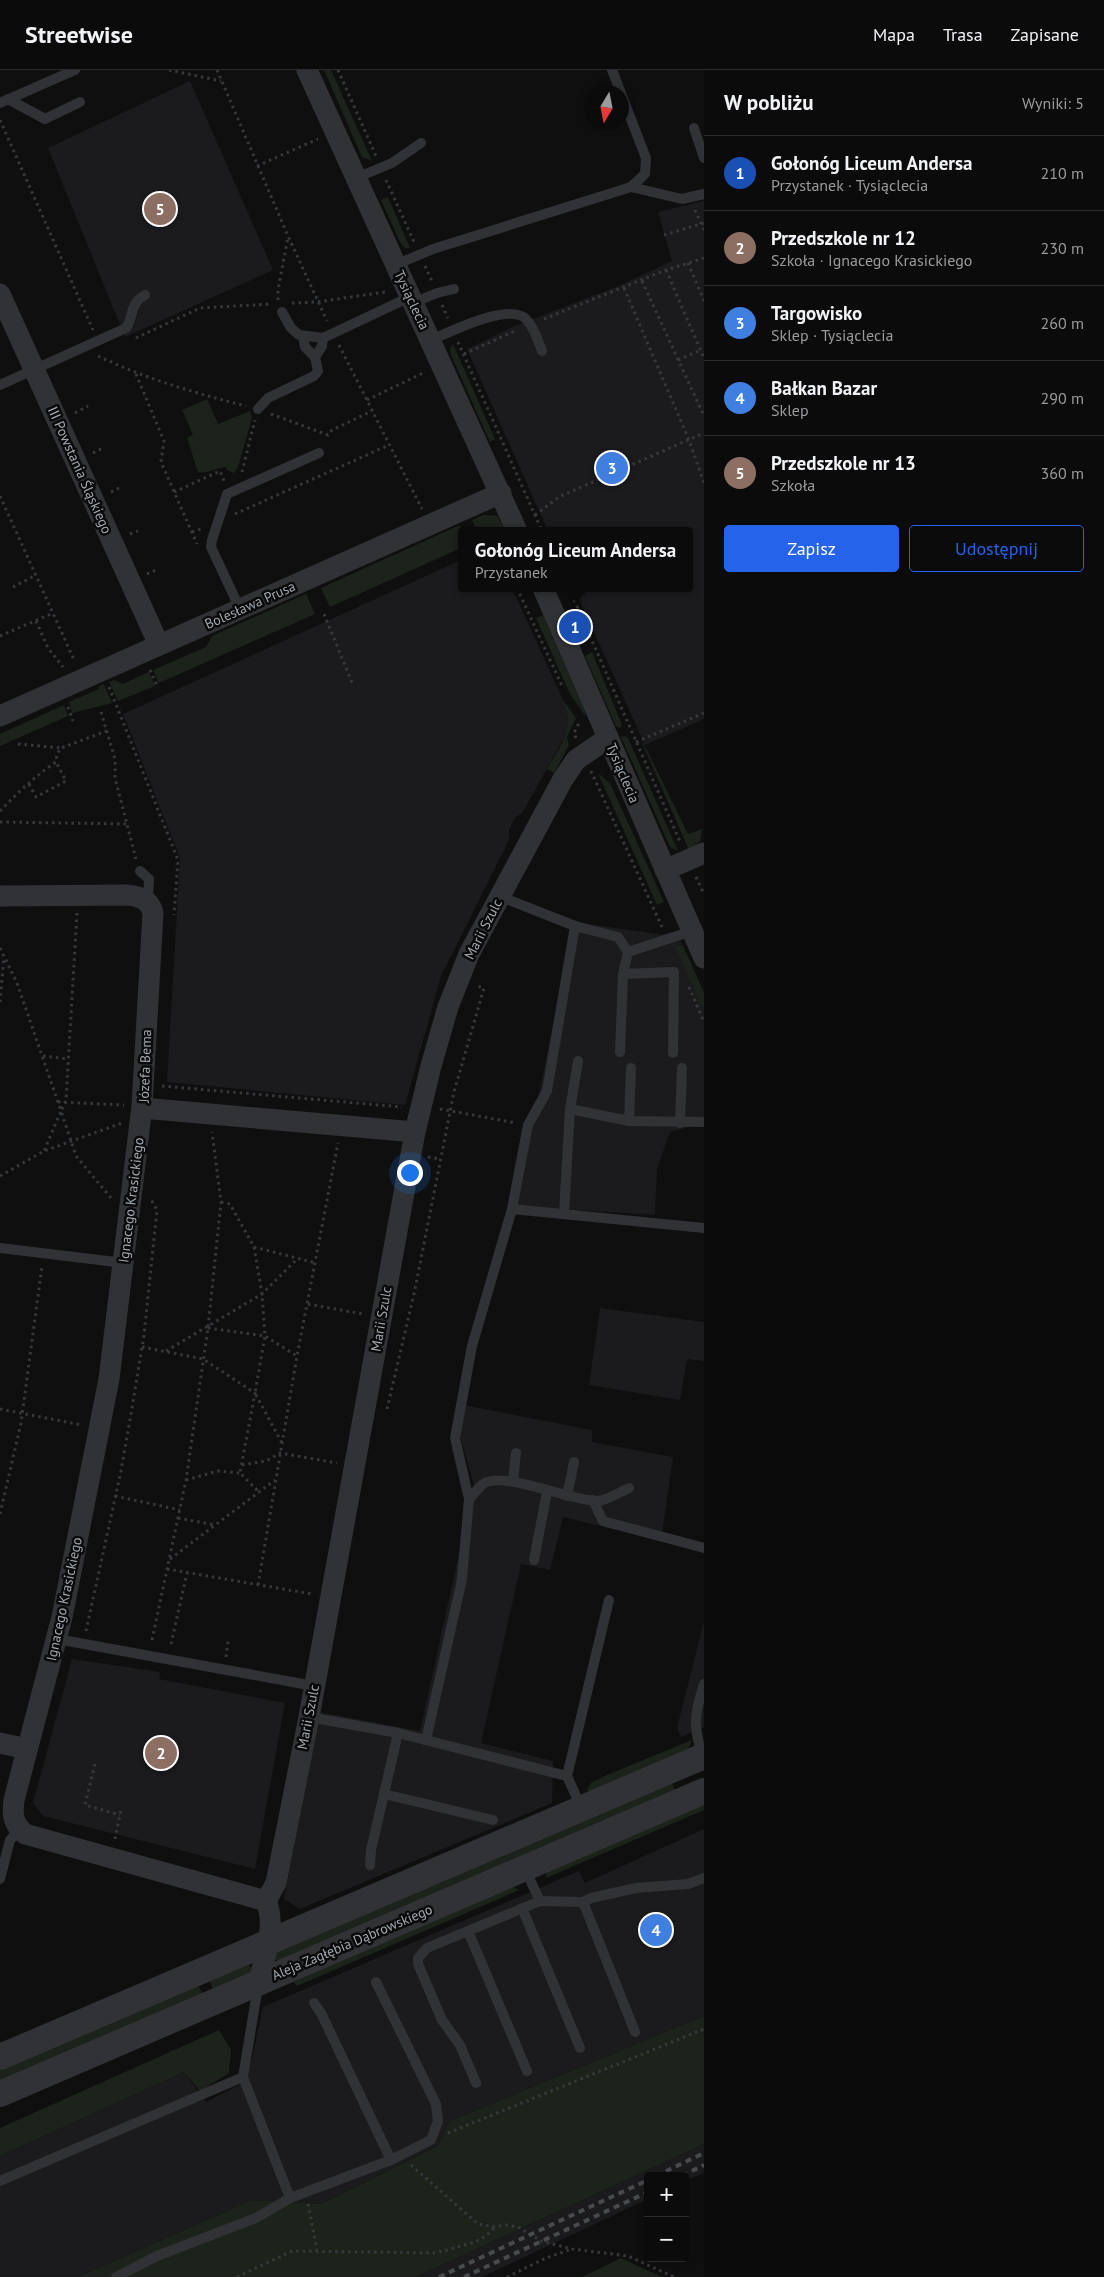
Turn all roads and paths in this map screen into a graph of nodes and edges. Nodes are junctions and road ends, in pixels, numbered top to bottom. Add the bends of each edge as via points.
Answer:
1 (75, 70) edge
2 (169, 70) edge
3 (217, 70) edge
4 (307, 70) edge
5 (612, 70) edge
6 (222, 82) junction
7 (4, 101) edge
8 (80, 102) dead end
9 (0, 120) edge
10 (694, 128) dead end
11 (318, 139) dead end
12 (421, 143) dead end
13 (704, 158) edge
14 (257, 166) junction
15 (356, 178) junction
16 (631, 187) junction
17 (704, 194) edge
18 (690, 198) junction
19 (703, 224) edge
20 (704, 230) edge
21 (664, 235) dead end
22 (288, 236) junction
23 (704, 258) edge
24 (688, 263) junction
25 (395, 265) junction
26 (666, 270) junction
27 (642, 281) junction
28 (624, 288) junction
29 (454, 289) dead end
30 (387, 292) dead end
31 (0, 294) edge
32 (145, 295) dead end
33 (412, 300) junction
34 (704, 301) edge
35 (317, 302) junction
36 (285, 308) joint
37 (530, 325) junction
38 (333, 334) junction
39 (303, 336) junction
40 (322, 338) junction
41 (132, 340) dead end
42 (430, 340) junction
43 (96, 343) junction
44 (701, 350) junction
45 (106, 351) dead end
46 (542, 351) dead end
47 (464, 354) dead end
48 (98, 355) junction
49 (315, 357) junction
50 (704, 358) edge
51 (90, 359) dead end
52 (678, 360) junction
53 (35, 370) junction
54 (424, 373) dead end
55 (136, 374) junction
56 (0, 385) edge
57 (367, 400) junction
58 (258, 409) junction
59 (372, 411) junction
60 (704, 416) edge
61 (704, 433) edge
62 (689, 440) junction
63 (389, 445) junction
64 (319, 454) dead end
65 (704, 483) edge
66 (174, 492) junction
67 (233, 492) junction
68 (500, 493) junction
69 (0, 496) edge
70 (422, 510) dead end
71 (535, 515) dead end
72 (218, 522) junction
73 (516, 527) edge
74 (198, 530) dead end
75 (192, 532) junction
76 (198, 548) dead end
77 (36, 575) junction
78 (13, 587) dead end
79 (519, 592) edge
80 (545, 592) edge
81 (571, 592) edge
82 (578, 607) junction
83 (240, 609) junction
84 (573, 609) dead end
85 (53, 613) junction
86 (324, 614) dead end
87 (36, 621) junction
88 (0, 636) edge
89 (595, 644) junction
90 (159, 645) junction
91 (590, 647) dead end
92 (76, 664) dead end
93 (64, 669) dead end
94 (108, 682) dead end
95 (353, 685) dead end
96 (566, 694) dead end
97 (117, 706) dead end
98 (101, 712) dead end
99 (704, 713) edge
100 (580, 715) dead end
101 (0, 716) edge
102 (107, 731) junction
103 (576, 738) dead end
104 (608, 738) junction
105 (636, 742) junction
106 (18, 744) dead end
107 (61, 748) junction
108 (56, 762) junction
109 (592, 774) dead end
110 (29, 784) junction
111 (0, 811) edge
112 (0, 822) edge
113 (127, 824) junction
114 (694, 852) edge
115 (665, 870) junction
116 (140, 871) joint
117 (695, 874) dead end
118 (704, 894) edge
119 (0, 896) edge
120 (78, 896) junction
121 (499, 896) junction
122 (148, 902) junction
123 (575, 926) junction
124 (692, 931) junction
125 (668, 941) junction
126 (0, 948) edge
127 (628, 952) junction
128 (4, 955) junction
129 (704, 958) edge
130 (623, 974) junction
131 (458, 980) junction
132 (688, 986) dead end
133 (0, 1002) edge
134 (704, 1022) edge
135 (620, 1052) dead end
136 (673, 1052) dead end
137 (43, 1056) junction
138 (68, 1058) junction
139 (578, 1061) dead end
140 (631, 1068) dead end
141 (682, 1068) dead end
142 (58, 1102) junction
143 (65, 1103) junction
144 (142, 1104) junction
145 (421, 1108) junction
146 (570, 1109) junction
147 (61, 1111) junction
148 (450, 1111) junction
149 (209, 1114) junction
150 (629, 1121) junction
151 (704, 1122) edge
152 (680, 1123) junction
153 (528, 1125) junction
154 (342, 1126) junction
155 (415, 1132) junction
156 (70, 1141) junction
157 (44, 1151) junction
158 (135, 1171) junction
159 (0, 1176) edge
160 (221, 1202) junction
161 (512, 1209) junction
162 (564, 1213) junction
163 (129, 1219) junction
164 (704, 1228) edge
165 (0, 1248) edge
166 (254, 1248) junction
167 (43, 1253) junction
168 (297, 1259) junction
169 (124, 1263) junction
170 (316, 1263) junction
171 (262, 1294) junction
172 (308, 1304) junction
173 (381, 1318) junction
174 (208, 1328) junction
175 (264, 1336) junction
176 (142, 1347) junction
177 (165, 1352) junction
178 (297, 1356) junction
179 (203, 1359) junction
180 (255, 1393) junction
181 (0, 1409) edge
182 (386, 1412) dead end
183 (23, 1413) junction
184 (99, 1429) junction
185 (282, 1444) junction
186 (280, 1453) junction
187 (516, 1453) dead end
188 (574, 1462) dead end
189 (242, 1466) junction
190 (355, 1466) junction
191 (240, 1473) junction
192 (186, 1480) junction
193 (276, 1480) junction
194 (513, 1481) junction
195 (629, 1488) dead end
196 (259, 1492) junction
197 (547, 1492) junction
198 (115, 1496) junction
199 (567, 1496) junction
200 (470, 1499) junction
201 (593, 1500) junction
202 (180, 1510) junction
203 (0, 1514) edge
204 (178, 1518) junction
205 (216, 1525) junction
206 (704, 1548) edge
207 (169, 1560) junction
208 (534, 1560) dead end
209 (167, 1570) junction
210 (186, 1573) junction
211 (258, 1585) junction
212 (330, 1598) junction
213 (609, 1600) dead end
214 (56, 1640) junction
215 (152, 1640) dead end
216 (82, 1644) junction
217 (171, 1644) dead end
218 (704, 1684) edge
219 (314, 1686) junction
220 (309, 1717) junction
221 (398, 1733) junction
222 (426, 1740) junction
223 (0, 1743) edge
224 (27, 1749) junction
225 (704, 1756) edge
226 (95, 1764) dead end
227 (567, 1776) junction
228 (704, 1791) edge
229 (384, 1794) junction
230 (582, 1808) junction
231 (493, 1820) dead end
232 (20, 1830) junction
233 (115, 1836) dead end
234 (370, 1865) dead end
235 (525, 1868) junction
236 (704, 1878) edge
237 (0, 1879) edge
238 (266, 1901) junction
239 (540, 1901) junction
240 (582, 1902) junction
241 (522, 1908) junction
242 (468, 1930) junction
243 (267, 1943) junction
244 (259, 1982) junction
245 (376, 1982) dead end
246 (314, 2003) dead end
247 (704, 2029) edge
248 (635, 2032) dead end
249 (580, 2048) dead end
250 (0, 2056) edge
251 (527, 2071) dead end
252 (243, 2077) junction
253 (476, 2083) dead end
254 (0, 2094) edge
255 (431, 2140) junction
256 (395, 2157) junction
257 (0, 2181) edge
258 (305, 2192) junction
259 (290, 2198) junction
260 (495, 2227) junction
261 (572, 2249) junction
262 (317, 2250) junction
263 (116, 2277) edge
264 (237, 2277) edge
265 (507, 2277) edge
266 (674, 2277) edge

1 - 7 lane
2 - 6 path
3 - 6 path
4 - 15 street, Tysiąclecia
5 - 16 lane via 646,158 644,174
6 - 14 path
7 - 8 lane via 45,119
9 - 43 path
10 - 13 lane
11 - 14 path
12 - 15 lane via 392,163
14 - 22 path
15 - 25 street, Tysiąclecia
16 - 18 lane
16 - 25 lane via 433,249
17 - 18 lane
18 - 19 path
19 - 20 path
19 - 21 path
22 - 35 path
22 - 41 path via 278,290 279,304 200,308
23 - 24 path
24 - 26 path
24 - 34 path
25 - 33 street, Tysiąclecia
26 - 27 path
26 - 44 path
27 - 28 path
27 - 52 path
28 - 37 path
28 - 62 path
29 - 33 lane
30 - 35 path
31 - 53 street, III Powstania Śląskiego
32 - 43 lane via 133,305 132,319 126,328
33 - 38 lane
33 - 42 street, Tysiąclecia
35 - 36 path
35 - 38 path
36 - 39 lane via 291,328
37 - 42 lane via 526,318 516,313 500,314
37 - 46 lane
37 - 47 path
38 - 40 lane
38 - 57 path
39 - 40 lane
39 - 49 lane via 305,347
40 - 49 lane via 322,346
42 - 68 street, Tysiąclecia
43 - 48 path
43 - 53 lane
44 - 50 path
44 - 52 path
45 - 48 path
48 - 51 path
48 - 55 path
49 - 58 lane via 318,371 314,376 268,398
52 - 60 path
53 - 56 lane
53 - 90 street, III Powstania Śląskiego
54 - 57 path
55 - 58 path
55 - 66 path via 164,442 161,462
57 - 59 path
58 - 59 path via 328,435
58 - 67 path
59 - 63 path
61 - 62 path
62 - 65 path
62 - 71 path via 559,497
63 - 70 path
63 - 72 path
64 - 67 lane
66 - 67 path via 220,471
66 - 75 path
67 - 72 lane
68 - 73 street, Tysiąclecia
68 - 83 street, Bolesława Prusa
69 - 77 path
72 - 83 lane via 211,547
74 - 75 path
75 - 76 path
77 - 78 path
77 - 85 path
79 - 96 path
80 - 104 street, Tysiąclecia
81 - 82 path
82 - 84 path
82 - 89 path
83 - 90 street, Bolesława Prusa
85 - 87 path
85 - 92 path
86 - 95 path
87 - 88 path
87 - 93 path via 48,648
89 - 91 path
89 - 105 path
90 - 101 street, Bolesława Prusa
94 - 97 path
98 - 102 path
99 - 105 path
100 - 103 path via 574,734
102 - 107 path
102 - 113 path
104 - 115 street, Tysiąclecia
104 - 121 street, Marii Szulc via 583,754 568,771
105 - 114 path
106 - 107 path
107 - 108 path
108 - 110 path
108 - 110 path via 66,781 36,797
109 - 125 path
110 - 111 path
112 - 113 path
113 - 116 path
114 - 115 street
115 - 124 street, Tysiąclecia
116 - 122 lane via 149,879
117 - 118 path
119 - 120 street
120 - 122 street via 127,895 138,896
120 - 138 path
121 - 123 lane
121 - 131 street, Marii Szulc
122 - 144 street, Józefa Bema via 153,913
123 - 127 lane via 618,937
123 - 153 lane via 547,1091
124 - 125 lane
124 - 129 street, Tysiąclecia
125 - 127 lane
126 - 128 path
127 - 130 lane
128 - 133 path
128 - 137 path via 18,983
130 - 135 lane
130 - 136 lane via 674,972
131 - 145 street, Marii Szulc via 440,1032
131 - 148 path via 484,988
132 - 134 path
137 - 138 path
137 - 142 path
138 - 143 path
139 - 146 lane
140 - 150 lane
141 - 152 lane
142 - 143 path
142 - 147 path
143 - 144 path
143 - 147 path
144 - 145 path
144 - 149 street, Józefa Bema
144 - 156 path
144 - 158 street, Ignacego Krasickiego
145 - 148 path
145 - 155 street, Marii Szulc
146 - 150 lane
146 - 162 lane
147 - 156 path
147 - 157 path
148 - 153 path
148 - 182 path via 414,1294
149 - 154 street, Józefa Bema
149 - 160 path
150 - 152 lane
151 - 152 lane
153 - 161 lane
154 - 155 street, Józefa Bema
154 - 170 path
155 - 173 street, Marii Szulc
156 - 157 path
156 - 163 path via 80,1162
157 - 159 path
158 - 163 street, Ignacego Krasickiego
158 - 176 path via 156,1210
160 - 166 path via 230,1204
160 - 174 path
161 - 162 lane
161 - 200 lane via 472,1346 455,1438
162 - 164 lane
163 - 169 street, Ignacego Krasickiego
165 - 167 lane
166 - 168 path
166 - 171 path
167 - 169 lane
167 - 183 path
168 - 170 path
168 - 171 path
169 - 184 street, Ignacego Krasickiego via 110,1379
170 - 172 path
171 - 174 path
171 - 175 path
172 - 173 path
172 - 178 path
173 - 190 street, Marii Szulc
174 - 175 path
174 - 177 path
174 - 179 path
175 - 178 path
175 - 180 path
176 - 177 path
176 - 198 path
177 - 179 path
178 - 185 path
179 - 180 path
179 - 192 path
180 - 185 path
180 - 189 path
181 - 183 path
183 - 184 path
183 - 203 path
184 - 214 street, Ignacego Krasickiego
185 - 186 path
186 - 189 path via 266,1461
186 - 190 path
186 - 193 path
187 - 194 lane
188 - 199 lane
189 - 191 path
190 - 212 street, Marii Szulc
191 - 192 path via 218,1471
191 - 196 path
192 - 202 path
193 - 196 path
193 - 211 path
194 - 197 lane
194 - 200 lane via 484,1484
195 - 201 lane via 598,1502
196 - 205 path
197 - 199 lane
197 - 208 lane
198 - 202 path
198 - 216 path
199 - 201 lane
200 - 222 lane via 462,1579
201 - 206 lane via 603,1521
202 - 204 path
204 - 205 path
204 - 207 path
205 - 207 path
207 - 209 path
209 - 210 path
209 - 215 path
210 - 211 path
210 - 217 path
211 - 212 path
212 - 219 street, Marii Szulc
213 - 227 lane
214 - 216 lane
214 - 224 street, Ignacego Krasickiego
216 - 219 lane
218 - 225 lane via 696,1708 695,1733
219 - 220 street, Marii Szulc
220 - 221 lane
220 - 238 street, Marii Szulc via 276,1883
221 - 222 lane
221 - 229 lane
222 - 227 lane
223 - 224 street
224 - 232 street, Ignacego Krasickiego via 12,1815
225 - 230 street
226 - 233 path via 85,1806 121,1812
227 - 230 lane
228 - 235 street, Aleja Zagłębia Dąbrowskiego
229 - 231 lane
229 - 234 lane
230 - 243 street
232 - 237 lane via 10,1840
232 - 238 street via 40,1839
235 - 239 lane
235 - 244 street, Aleja Zagłębia Dąbrowskiego
236 - 240 lane via 688,1884 636,1888
238 - 243 street via 271,1917
239 - 240 lane
239 - 241 lane
240 - 248 lane
241 - 242 lane
241 - 249 lane
242 - 251 lane
242 - 253 lane via 427,1948 418,1958 418,1964 442,2020 460,2045
243 - 244 street
243 - 250 street
244 - 252 lane
244 - 254 street, Aleja Zagłębia Dąbrowskiego
245 - 255 lane via 436,2104 438,2121
246 - 256 lane
247 - 255 path
252 - 257 lane
252 - 259 lane
255 - 256 lane
256 - 258 lane
256 - 260 path via 478,2224
258 - 259 lane
258 - 262 path
259 - 263 lane via 256,2218 163,2253
260 - 261 path via 518,2227 541,2241
260 - 262 path via 475,2242 436,2253
261 - 265 path
261 - 266 path via 628,2256
262 - 264 path via 292,2251

